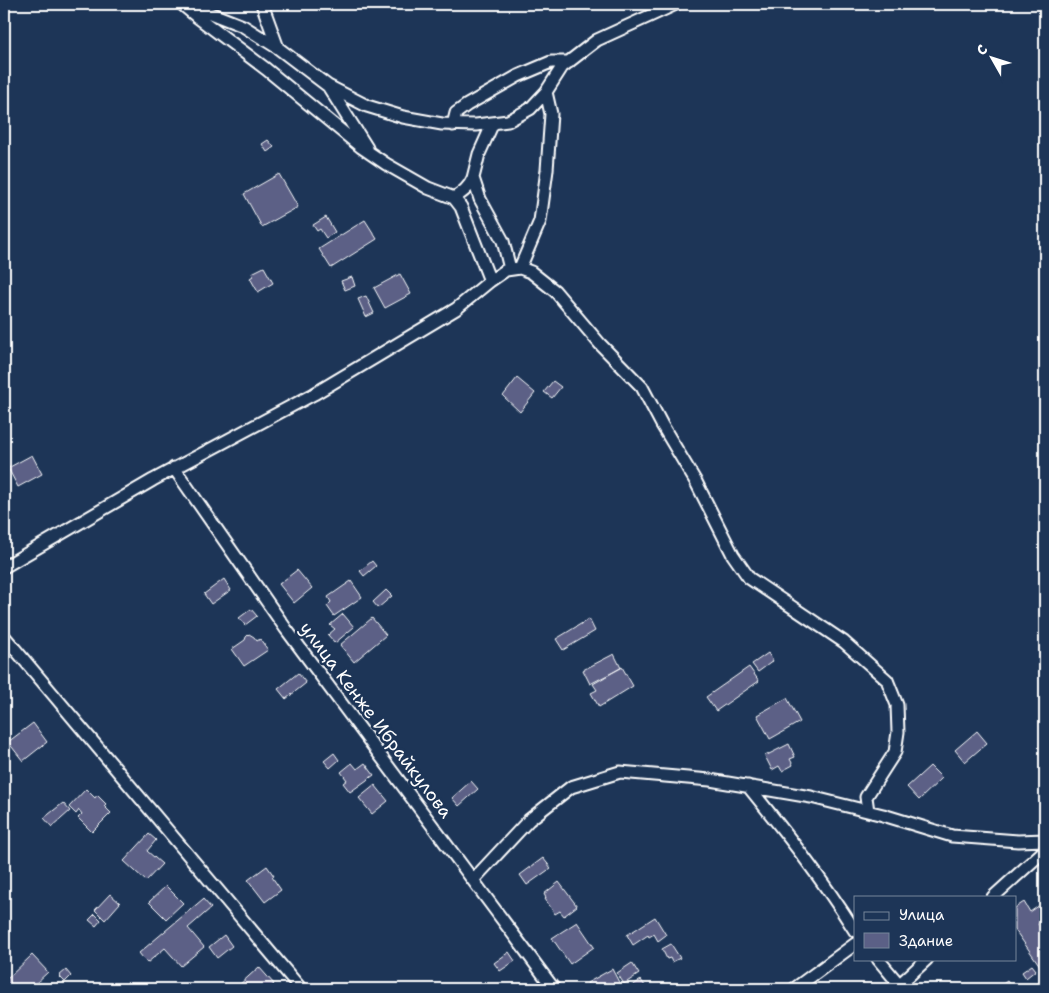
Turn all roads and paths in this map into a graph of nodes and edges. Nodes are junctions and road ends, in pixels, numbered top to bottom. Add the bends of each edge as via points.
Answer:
1 (182, 4) edge
2 (187, 4) edge
3 (262, 4) edge
4 (676, 4) edge
5 (278, 48) junction
6 (569, 62) junction
7 (328, 86) junction
8 (546, 92) junction
9 (493, 122) junction
10 (452, 124) junction
11 (371, 154) junction
12 (473, 178) junction
13 (454, 198) junction
14 (515, 268) junction
15 (490, 281) junction
16 (174, 468) junction
17 (4, 567) edge
18 (4, 636) edge
19 (748, 786) junction
20 (868, 811) junction
21 (1045, 840) edge
22 (1045, 850) edge
23 (474, 880) junction
24 (994, 896) edge
25 (854, 929) edge
26 (854, 945) edge
27 (879, 960) edge
28 (927, 960) edge
29 (901, 987) edge
30 (301, 989) edge
31 (554, 989) edge
32 (794, 989) edge

1 - 11 street
2 - 5 street via 243,26
3 - 5 street
4 - 6 street via 597,40
5 - 7 street
6 - 8 street via 562,67
6 - 10 street via 551,62 518,76 467,104 456,113
7 - 10 street via 368,106 403,117
7 - 11 street
8 - 9 street via 530,109 508,121
8 - 14 street via 551,114 540,221
9 - 10 street
9 - 12 street
11 - 13 street via 428,188
12 - 13 street via 464,192
12 - 14 street via 480,199
13 - 15 street via 461,207
14 - 15 street
14 - 20 street via 531,272 555,291 642,387 733,555 749,578 844,642 887,680 897,706 898,732 895,752 866,797
15 - 16 street via 456,309 314,394
16 - 17 street
16 - 23 street, улица Кенже Ибрайкулова via 286,629
18 - 30 street
19 - 20 street via 811,796
19 - 23 street via 620,772 571,787 529,820
19 - 25 street via 837,902
20 - 21 street via 952,836
22 - 24 street
23 - 31 street, улица Кенже Ибрайкулова
26 - 32 street
27 - 29 street
28 - 29 street

